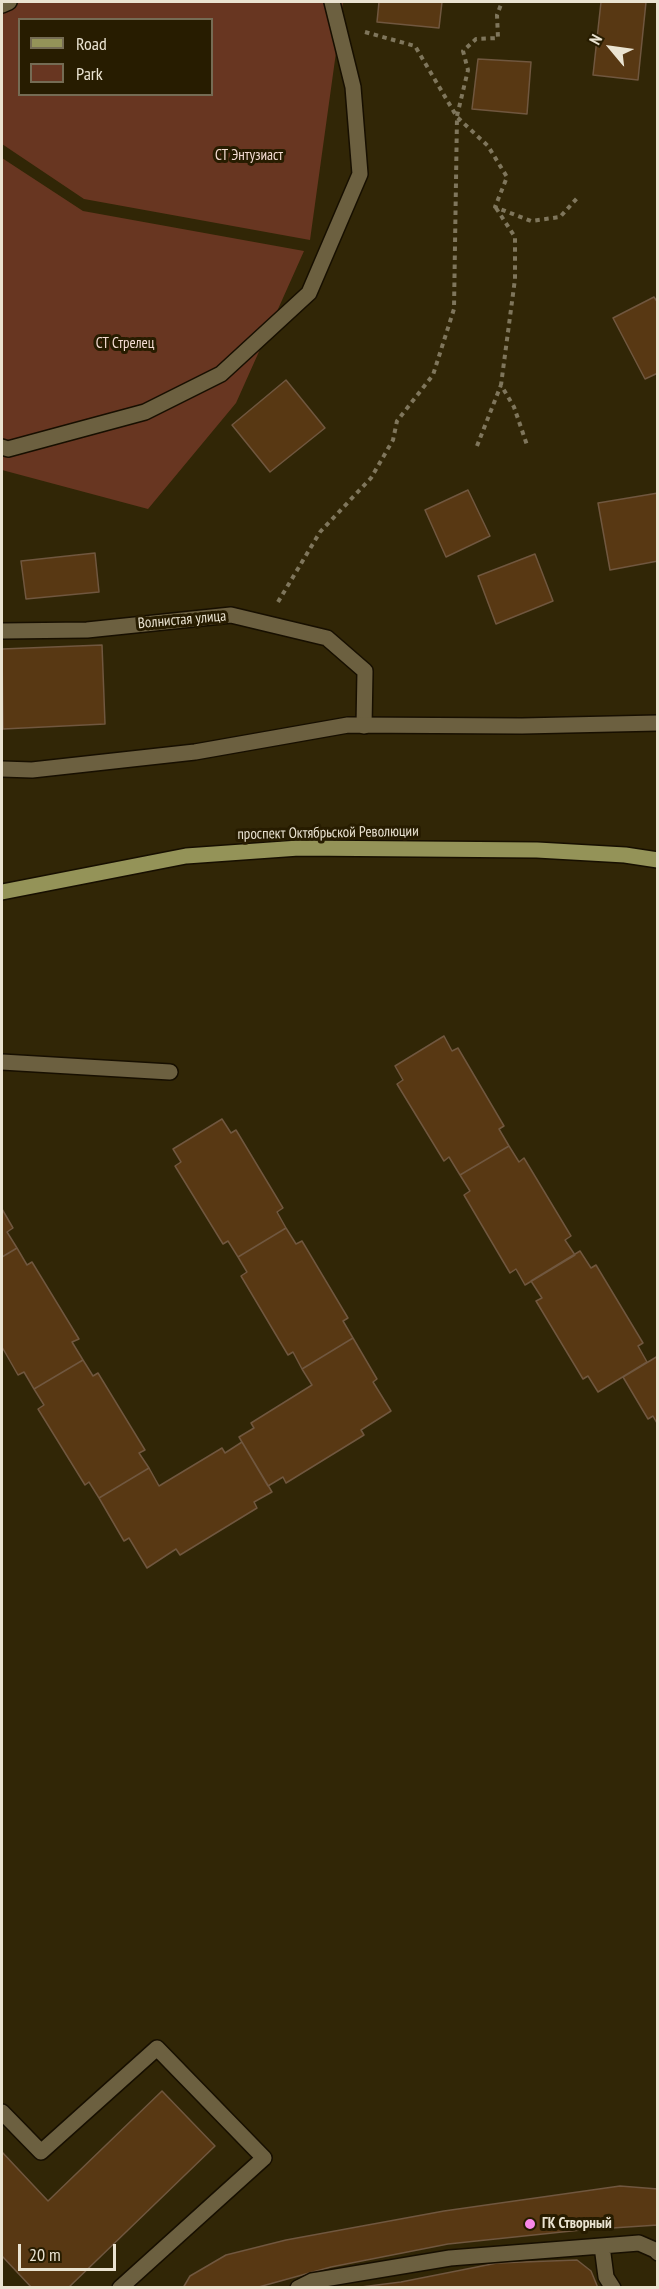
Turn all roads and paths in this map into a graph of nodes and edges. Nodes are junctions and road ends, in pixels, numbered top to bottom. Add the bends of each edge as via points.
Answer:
1 (9, 2) edge
2 (332, 2) edge
3 (502, 2) edge
4 (2, 5) edge
5 (362, 31) dead end
6 (457, 117) junction
7 (579, 196) dead end
8 (495, 207) junction
9 (501, 385) junction
10 (527, 445) dead end
11 (477, 446) dead end
12 (2, 447) edge
13 (265, 623) junction
14 (2, 631) edge
15 (657, 723) edge
16 (364, 726) junction
17 (2, 770) edge
18 (657, 860) edge
19 (2, 892) edge
20 (2, 1062) edge
21 (170, 1072) dead end
22 (2, 2112) edge
23 (602, 2246) junction
24 (657, 2253) edge
25 (120, 2288) edge
26 (298, 2288) edge
27 (613, 2288) edge

1 - 4 street
2 - 12 street via 353,87 360,174 309,293 221,374 145,412 8,449
3 - 6 path via 497,15 498,38 476,39 463,51 468,70
5 - 6 path via 415,46
6 - 8 path via 488,146 507,177
6 - 13 path via 454,309 433,375 397,421 393,440 371,478 320,532
7 - 8 path via 560,217 531,220
8 - 9 path via 515,237 515,279
9 - 10 path via 514,407
9 - 11 path
13 - 14 street, Волнистая улица via 231,615 87,630
13 - 16 street, Волнистая улица via 327,638 365,671
15 - 16 street
16 - 17 street via 348,725 195,752
18 - 19 main road, проспект Октябрьской Революции via 537,850 299,848 186,856
20 - 21 street
22 - 25 street via 41,2152 157,2048 264,2158
23 - 24 street via 639,2243
23 - 26 street via 450,2258 312,2281
23 - 27 street via 606,2277

